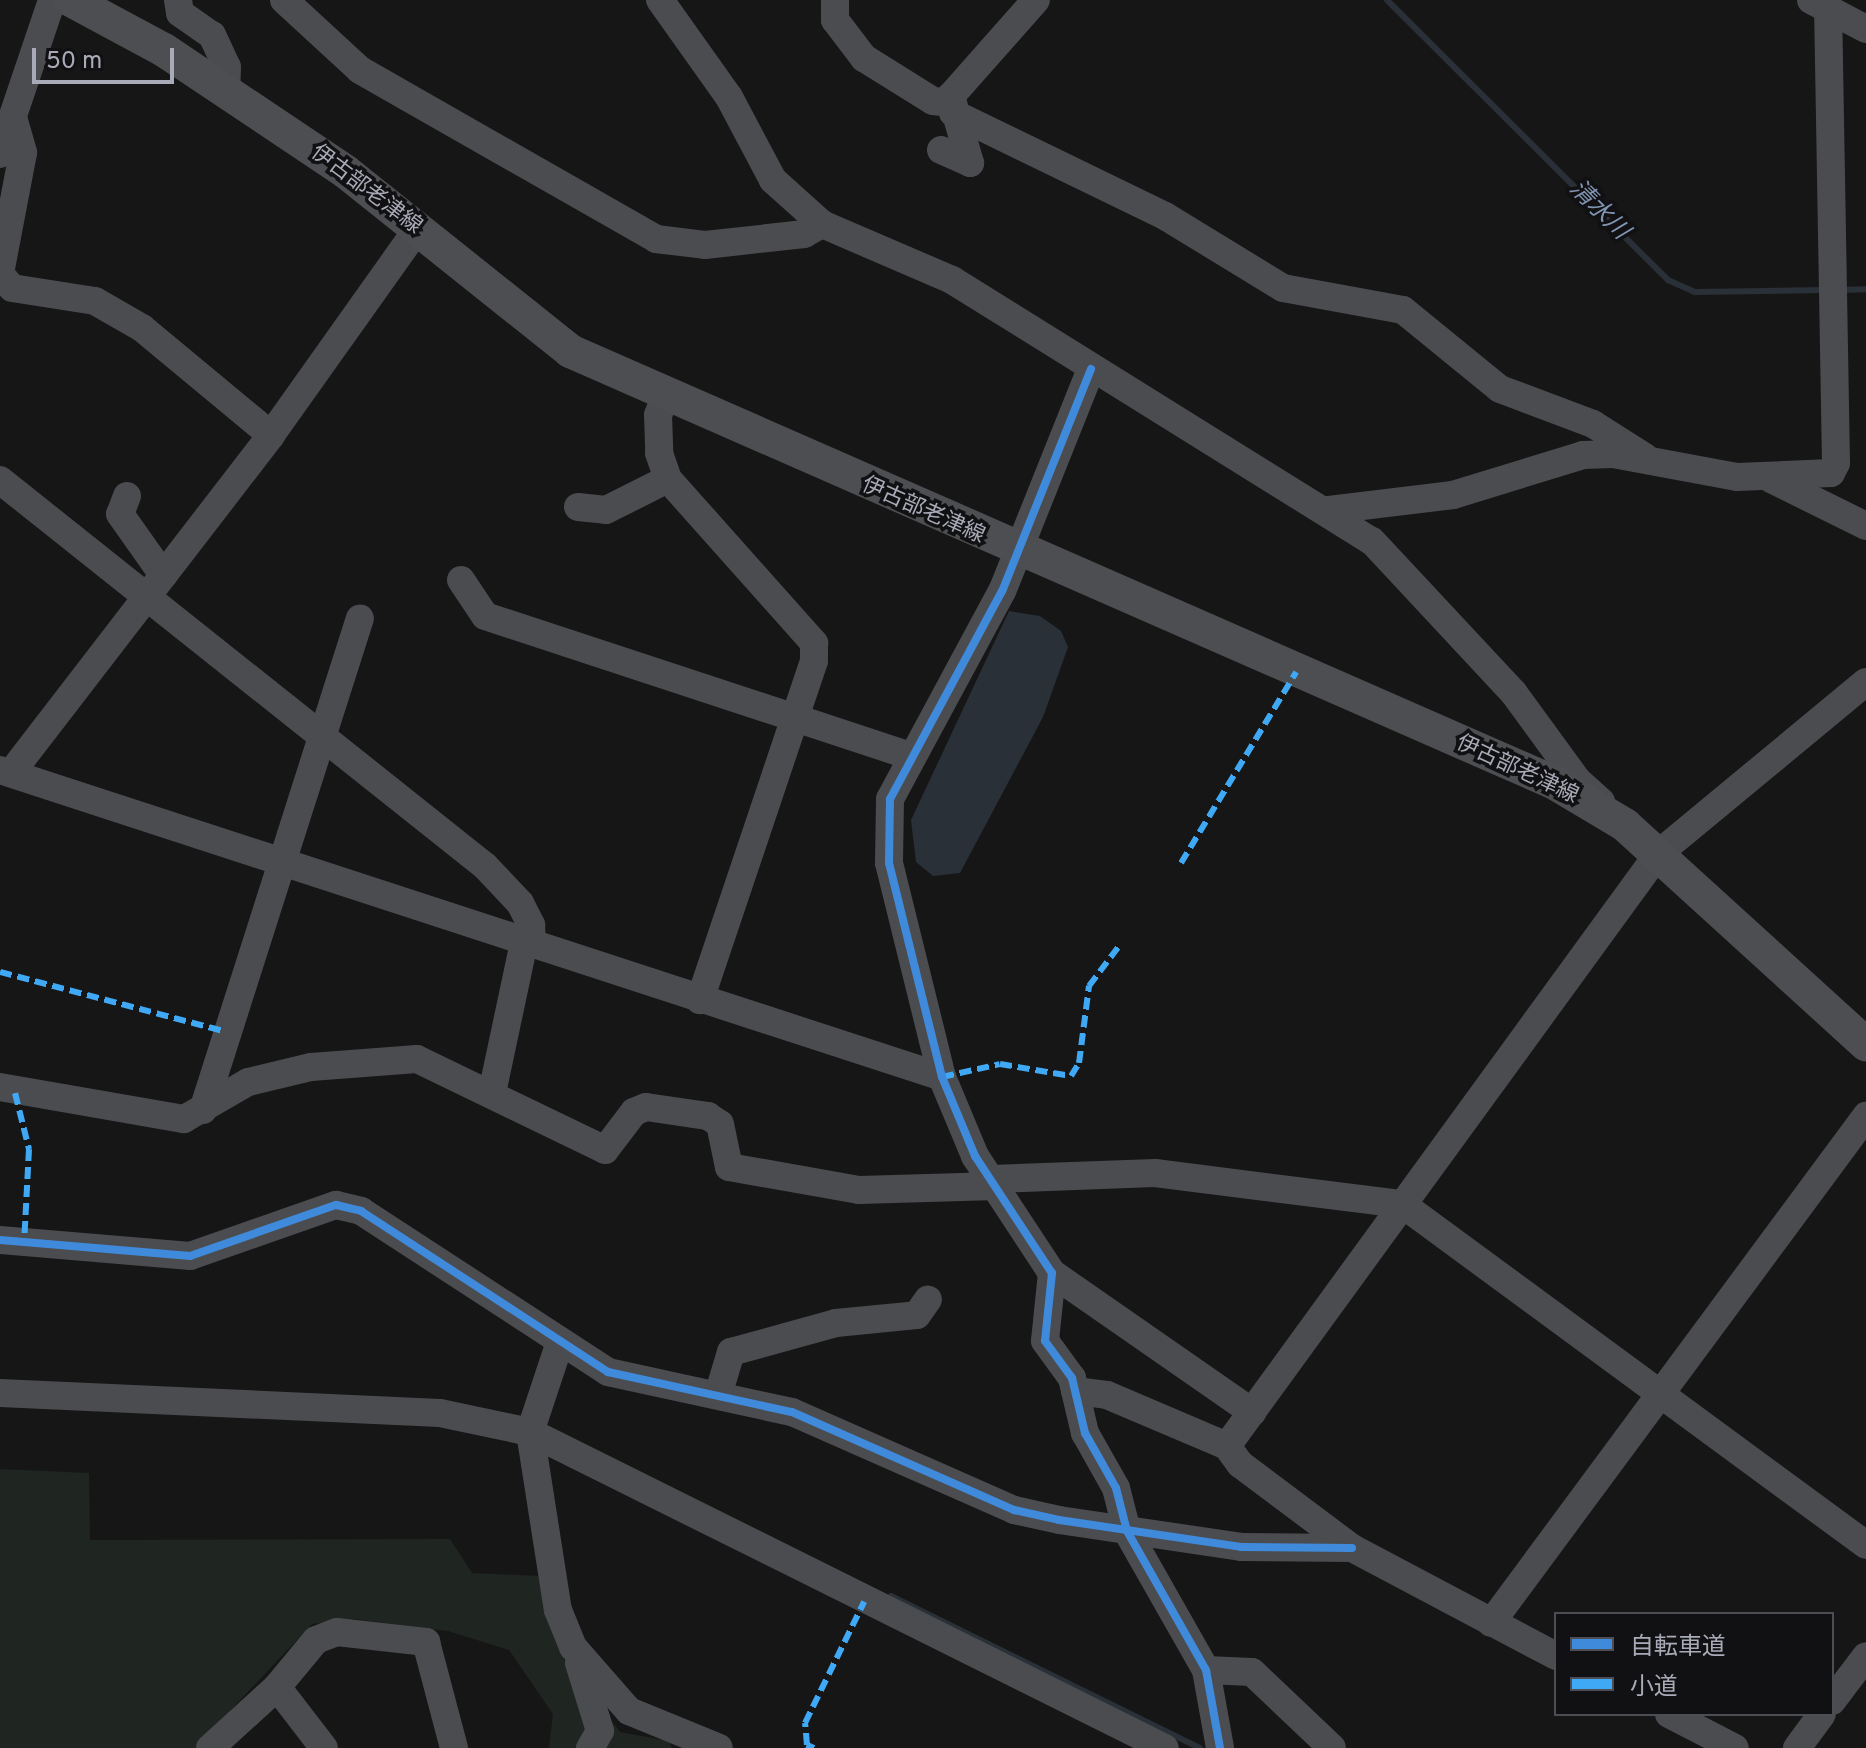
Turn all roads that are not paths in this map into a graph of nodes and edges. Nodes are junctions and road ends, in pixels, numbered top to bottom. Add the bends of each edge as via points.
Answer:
1 (52, 0) edge
2 (71, 0) edge
3 (178, 0) edge
4 (284, 0) edge
5 (660, 0) edge
6 (835, 0) edge
7 (1036, 0) edge
8 (1820, 6) edge
9 (1866, 29) edge
10 (226, 91) junction
11 (952, 108) junction
12 (13, 117) junction
13 (941, 150) dead end
14 (0, 154) edge
15 (822, 224) junction
16 (418, 228) junction
17 (1091, 369) junction
18 (665, 397) junction
19 (271, 435) junction
20 (1649, 460) junction
21 (1766, 477) junction
22 (668, 479) junction
23 (0, 480) edge
24 (127, 496) dead end
25 (578, 507) dead end
26 (1329, 510) junction
27 (1866, 526) edge
28 (1017, 552) junction
29 (461, 580) dead end
30 (155, 585) junction
31 (360, 618) dead end
32 (1866, 682) edge
33 (794, 719) junction
34 (323, 736) junction
35 (911, 756) junction
36 (6, 772) edge
37 (1625, 825) junction
38 (1658, 854) junction
39 (280, 863) junction
40 (528, 944) junction
41 (700, 1000) junction
42 (1866, 1044) edge
43 (942, 1077) junction
44 (0, 1087) edge
45 (492, 1093) junction
46 (203, 1110) junction
47 (1866, 1116) edge
48 (994, 1182) junction
49 (1402, 1204) junction
50 (0, 1240) edge
51 (1052, 1273) junction
52 (928, 1299) dead end
53 (559, 1345) junction
54 (1075, 1391) junction
55 (719, 1392) junction
56 (0, 1393) edge
57 (1660, 1394) junction
58 (1252, 1412) junction
59 (530, 1432) junction
60 (1227, 1446) junction
61 (1127, 1531) junction
62 (1866, 1545) edge
63 (1352, 1548) junction
64 (1491, 1623) junction
65 (573, 1647) junction
66 (1554, 1655) edge
67 (1866, 1656) edge
68 (1206, 1670) junction
69 (277, 1687) junction
70 (1834, 1698) edge
71 (1673, 1716) edge
72 (1821, 1716) edge
73 (210, 1748) edge
74 (324, 1748) edge
75 (454, 1748) edge
76 (590, 1748) edge
77 (719, 1748) edge
78 (1165, 1748) edge
79 (1220, 1748) edge
80 (1332, 1748) edge
81 (1735, 1748) edge
82 (1797, 1748) edge

1 - 12 street
2 - 10 main road, 伊古部老津線
3 - 10 street via 180,13 212,35 227,67
4 - 15 street via 360,70 656,239 705,245 804,234
5 - 15 street via 729,97 773,180
6 - 11 street via 835,20 864,58
7 - 11 street via 957,82
8 - 9 street
8 - 21 street via 1836,463 1823,476
10 - 16 main road, 伊古部老津線
11 - 13 street via 970,163
11 - 20 street via 1165,216 1283,288 1403,310 1500,389 1593,424
12 - 14 street
12 - 19 street via 23,153 0,274 12,288 95,301 142,328
15 - 17 street via 952,280
16 - 18 main road, 伊古部老津線 via 570,351
16 - 19 street
17 - 26 street
17 - 28 street
18 - 22 street via 658,415 659,453
18 - 28 main road, 伊古部老津線
19 - 30 street
20 - 21 street
20 - 26 street via 1583,455 1453,495
21 - 27 street
22 - 25 street via 606,510
22 - 33 street via 814,643
23 - 30 street
24 - 30 street via 120,514
26 - 37 street via 1372,541 1513,692 1568,759 1578,781
28 - 35 street via 1002,591
28 - 37 main road, 伊古部老津線 via 1553,782
29 - 33 street via 485,616
30 - 34 street
30 - 36 street
31 - 34 street
32 - 38 street
33 - 35 street
33 - 41 street
34 - 39 street
34 - 40 street via 485,866 520,903 531,925
35 - 43 street via 890,799 888,851
36 - 39 street
37 - 38 main road, 伊古部老津線
38 - 42 main road, 伊古部老津線
38 - 49 street
39 - 40 street
39 - 46 street
40 - 41 street
40 - 45 street
41 - 43 street
43 - 48 street via 975,1156
44 - 46 street via 164,1120
45 - 46 street via 417,1059 298,1070 248,1082
45 - 48 street via 605,1150 634,1112 646,1107 708,1116 720,1124 729,1167 859,1190
47 - 57 street
48 - 49 street via 1155,1173
48 - 51 street
49 - 57 street
49 - 58 street
50 - 53 street via 190,1256 336,1205 361,1211 394,1231
51 - 54 street via 1045,1341
51 - 58 street
52 - 55 street via 917,1315 836,1323 731,1352
53 - 55 street via 608,1372
53 - 59 street
54 - 60 street via 1107,1395
54 - 61 street via 1085,1433 1116,1488
55 - 61 street via 792,1412 1014,1510
56 - 59 street via 440,1413
57 - 62 street
57 - 64 street
58 - 60 street
59 - 65 street via 558,1610
59 - 78 street
60 - 63 street via 1240,1464
61 - 63 street via 1241,1547
61 - 68 street
63 - 64 street
64 - 66 street
65 - 76 street via 600,1731
65 - 77 street via 629,1711
67 - 70 street
68 - 79 street
68 - 80 street via 1252,1672
69 - 73 street
69 - 74 street
69 - 75 street via 316,1640 337,1632 426,1642
71 - 81 street
72 - 82 street

